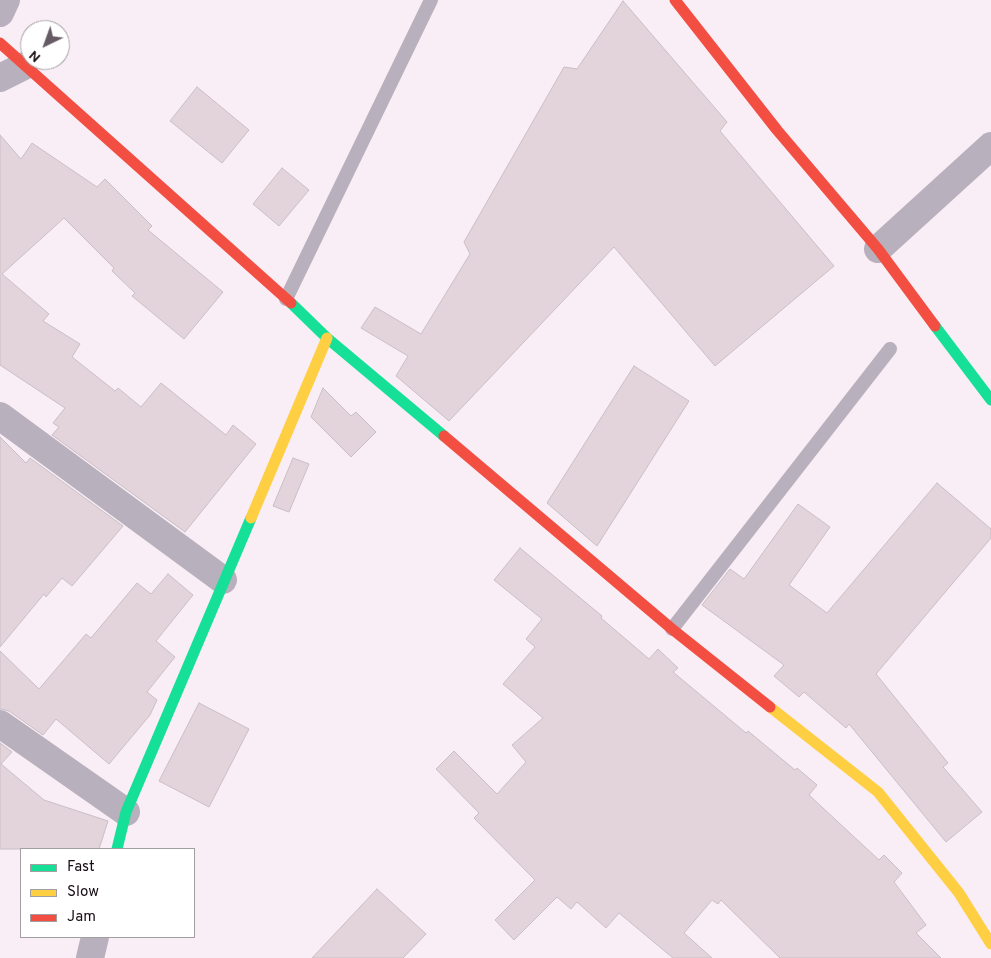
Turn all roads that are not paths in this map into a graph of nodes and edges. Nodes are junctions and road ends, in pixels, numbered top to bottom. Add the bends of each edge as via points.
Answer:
1 (6, 0) edge
2 (431, 0) edge
3 (675, 0) edge
4 (0, 13) edge
5 (0, 43) edge
6 (20, 62) edge
7 (20, 68) edge
8 (28, 70) edge
9 (0, 78) edge
10 (991, 146) edge
11 (878, 249) junction
12 (286, 300) junction
13 (327, 338) junction
14 (890, 349) dead end
15 (991, 400) edge
16 (0, 416) edge
17 (223, 580) junction
18 (672, 629) junction
19 (0, 724) edge
20 (126, 812) junction
21 (117, 848) edge
22 (95, 938) edge
23 (991, 944) edge
24 (90, 958) edge

1 - 4 street
2 - 12 lane
3 - 11 main road
5 - 6 main road
7 - 9 street
8 - 12 main road
10 - 11 street
11 - 15 main road
12 - 13 main road
13 - 17 main road
13 - 18 main road
14 - 18 lane
16 - 17 street
17 - 20 main road
18 - 23 main road via 878,792 959,893
19 - 20 street
20 - 21 main road
22 - 24 street

